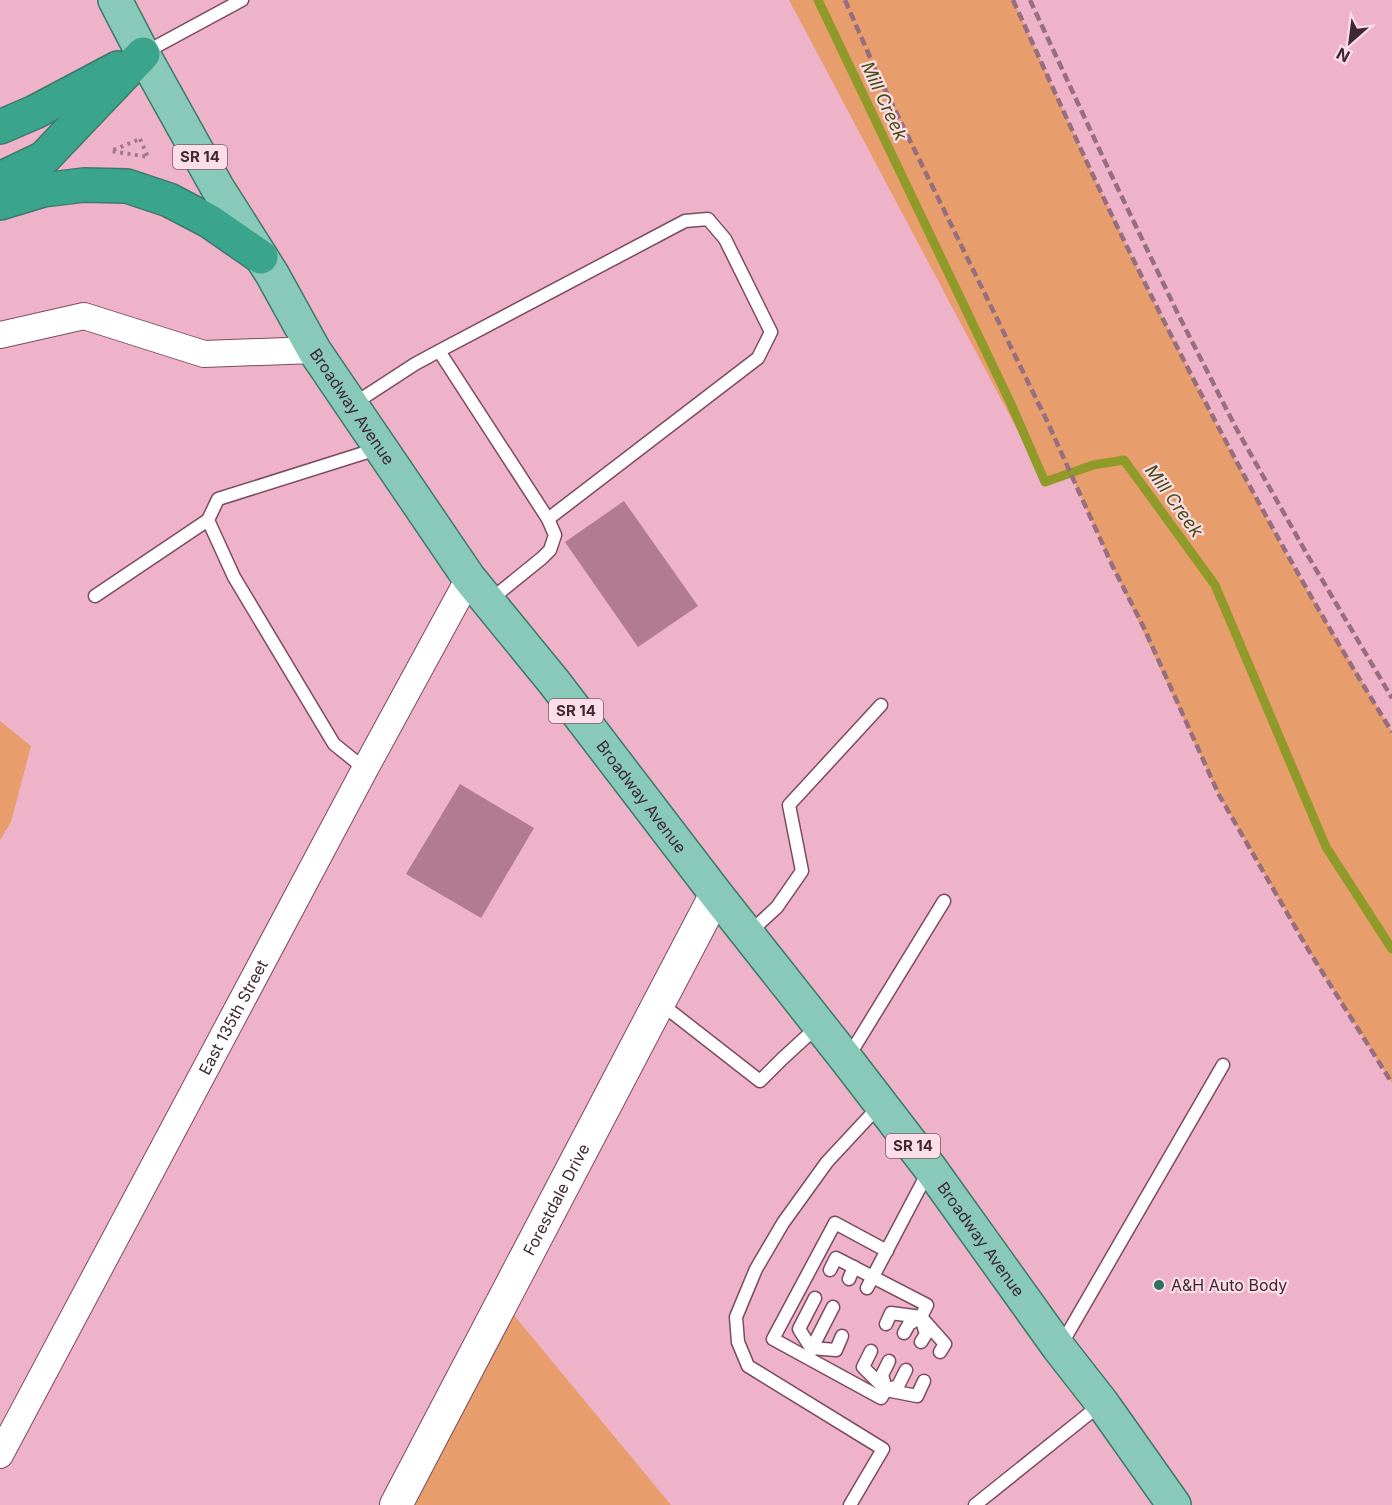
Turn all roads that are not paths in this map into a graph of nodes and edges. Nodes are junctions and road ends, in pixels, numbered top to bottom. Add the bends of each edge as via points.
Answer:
1 (115, 0) edge
2 (242, 0) edge
3 (143, 54) junction
4 (0, 127) edge
5 (0, 178) edge
6 (0, 203) edge
7 (261, 257) junction
8 (0, 335) edge
9 (314, 350) junction
10 (439, 351) junction
11 (351, 405) junction
12 (380, 448) junction
13 (548, 519) junction
14 (208, 520) junction
15 (478, 590) junction
16 (95, 596) dead end
17 (881, 705) dead end
18 (365, 769) junction
19 (716, 894) junction
20 (944, 901) dead end
21 (748, 934) junction
22 (660, 1002) junction
23 (819, 1025) junction
24 (847, 1060) junction
25 (1224, 1065) dead end
26 (880, 1104) junction
27 (930, 1168) junction
28 (887, 1251) junction
29 (830, 1270) dead end
30 (870, 1282) junction
31 (815, 1298) dead end
32 (833, 1307) dead end
33 (921, 1317) junction
34 (886, 1324) dead end
35 (904, 1333) dead end
36 (843, 1336) dead end
37 (921, 1342) dead end
38 (1059, 1348) junction
39 (871, 1351) dead end
40 (940, 1352) dead end
41 (809, 1353) junction
42 (889, 1361) dead end
43 (906, 1370) dead end
44 (924, 1380) dead end
45 (886, 1390) junction
46 (1102, 1403) junction
47 (0, 1455) edge
48 (396, 1505) edge
49 (850, 1505) edge
50 (975, 1505) edge
51 (1174, 1505) edge

1 - 3 main road, Broadway Avenue / SR 14
2 - 3 lane
3 - 4 highway
3 - 5 highway via 44,158
3 - 7 main road, Broadway Avenue / SR 14
6 - 7 highway via 43,190 84,185 127,186 169,200 209,221
7 - 9 main road, Broadway Avenue / SR 14
8 - 9 street via 84,316 204,354
9 - 11 main road, Broadway Avenue / SR 14
10 - 11 lane
10 - 13 lane
10 - 13 lane via 686,220 708,219 725,238 771,332 758,358
11 - 12 main road, Broadway Avenue / SR 14
12 - 14 lane via 218,499
12 - 15 main road, Broadway Avenue / SR 14
13 - 15 lane via 555,535 550,550 542,558
14 - 16 lane
14 - 18 lane via 234,577 333,744
15 - 18 street, East 135th Street
15 - 19 main road, Broadway Avenue / SR 14 via 554,682
17 - 21 lane via 789,806 802,871 777,907
18 - 47 street, East 135th Street
19 - 21 main road, Broadway Avenue / SR 14
19 - 22 street, Forestdale Drive
20 - 24 lane
21 - 23 main road, Broadway Avenue / SR 14
22 - 23 lane via 760,1081
22 - 48 street, Forestdale Drive
23 - 24 main road, Broadway Avenue / SR 14
24 - 26 main road, Broadway Avenue / SR 14
25 - 38 lane
26 - 27 main road, Broadway Avenue / SR 14
26 - 49 lane via 827,1162 783,1223 756,1269 736,1317 738,1342 748,1366 883,1449
27 - 28 lane
27 - 38 main road, Broadway Avenue / SR 14
28 - 30 lane
28 - 41 lane via 835,1223 773,1339
29 - 30 lane via 836,1258 852,1273
30 - 33 lane via 927,1305
31 - 41 lane via 799,1329
32 - 41 lane
33 - 34 lane via 891,1313
33 - 35 lane via 909,1324
33 - 37 lane via 926,1334
33 - 40 lane via 945,1344
36 - 41 lane via 836,1350
38 - 46 main road, Broadway Avenue / SR 14
39 - 45 lane via 863,1367
41 - 45 lane via 881,1398
42 - 45 lane via 882,1375
43 - 45 lane via 898,1386
44 - 45 lane via 917,1395
46 - 50 lane
46 - 51 main road, Broadway Avenue / SR 14

